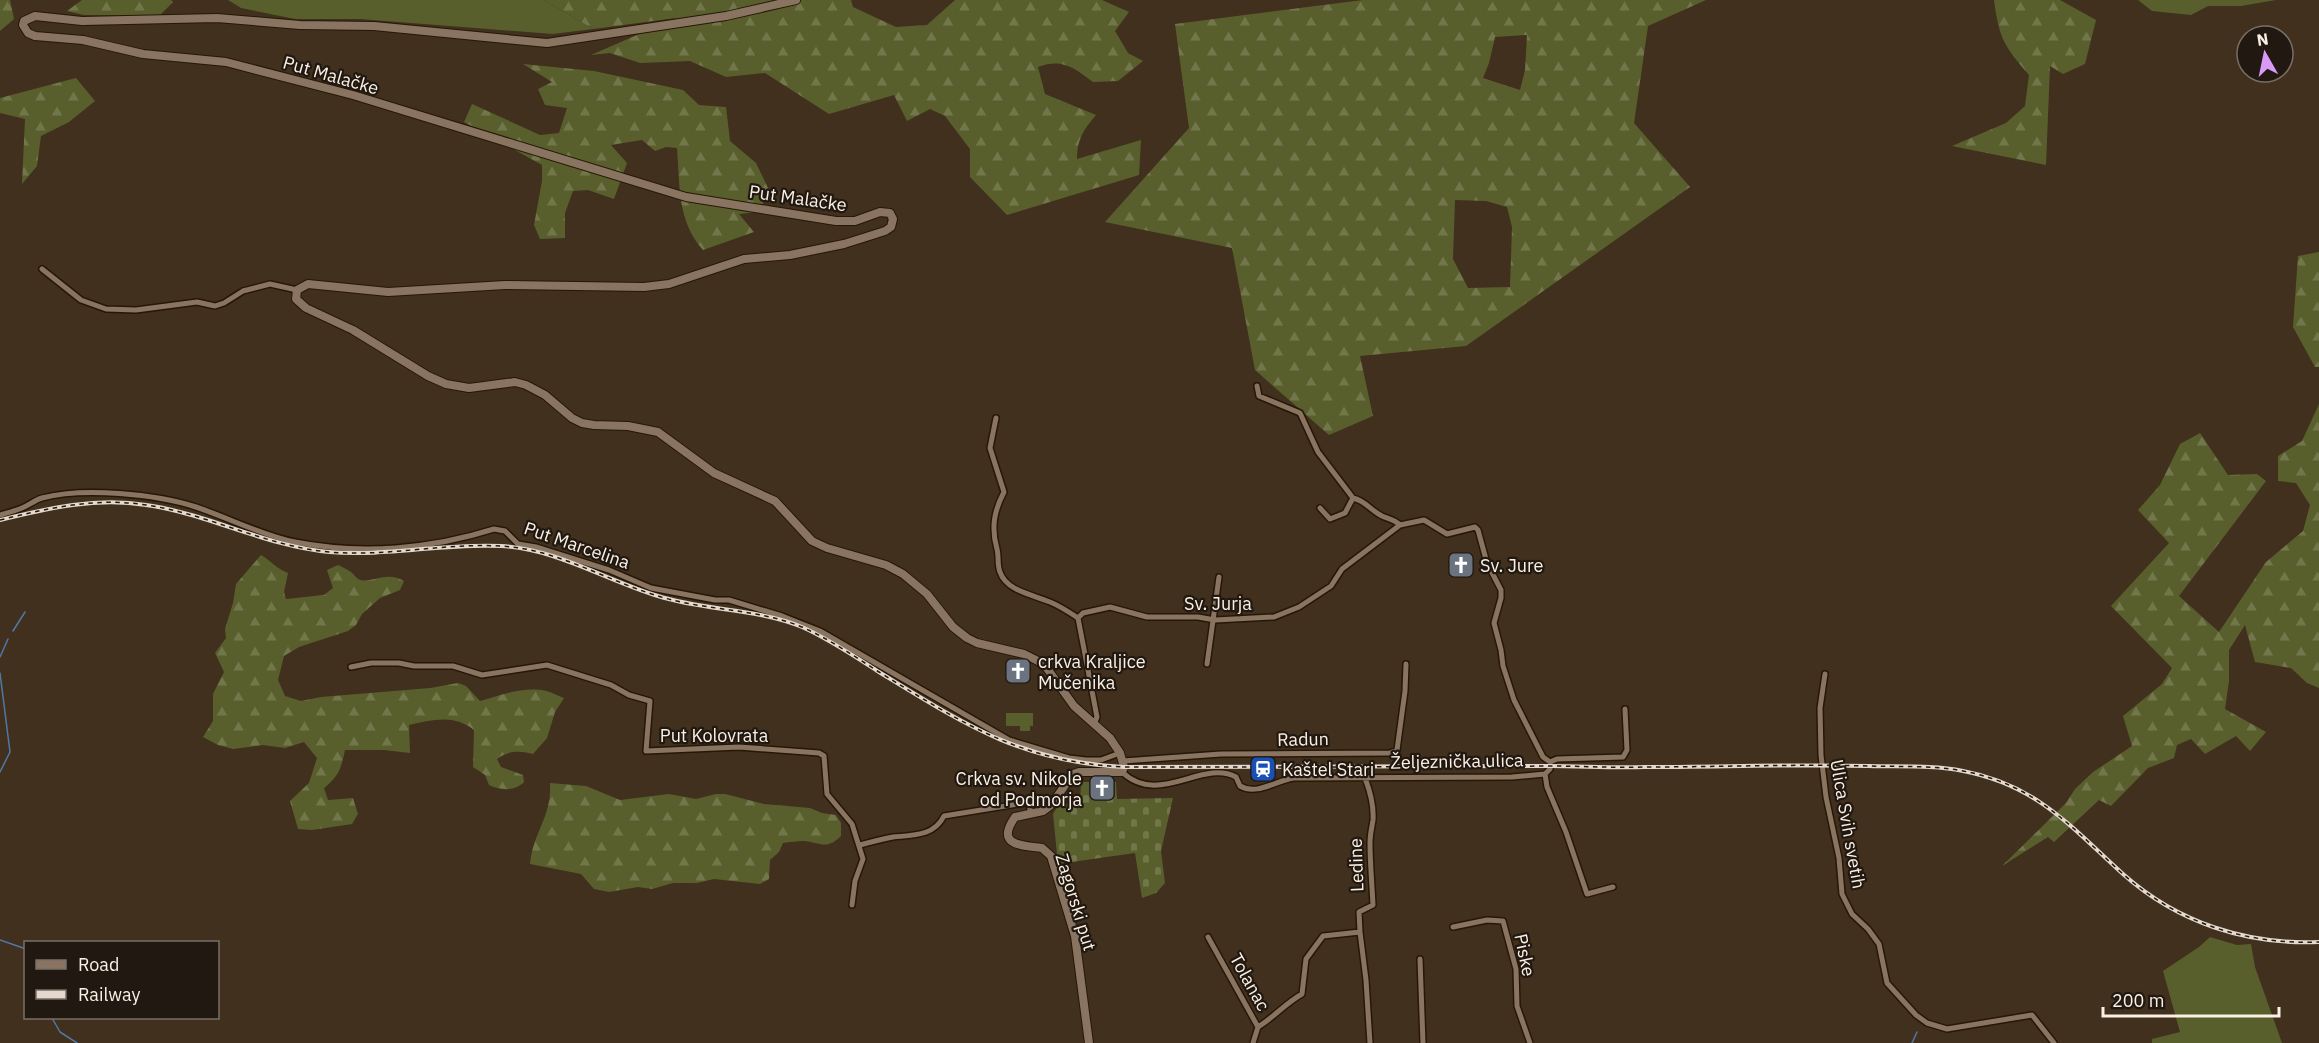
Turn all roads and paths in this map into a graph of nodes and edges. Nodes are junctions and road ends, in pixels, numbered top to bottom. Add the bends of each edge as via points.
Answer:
1 (796, 0) edge
2 (42, 269) dead end
3 (297, 290) junction
4 (1257, 386) dead end
5 (996, 418) dead end
6 (1353, 498) junction
7 (1320, 508) dead end
8 (0, 515) edge
9 (1400, 525) junction
10 (1219, 577) dead end
11 (1078, 618) junction
12 (1215, 620) junction
13 (1208, 664) dead end
14 (1406, 664) dead end
15 (351, 667) dead end
16 (1825, 674) dead end
17 (1625, 709) dead end
18 (1094, 724) junction
19 (1122, 757) junction
20 (1550, 762) junction
21 (1122, 772) junction
22 (1545, 774) junction
23 (1365, 778) junction
24 (1031, 814) junction
25 (860, 845) junction
26 (1613, 887) dead end
27 (852, 905) dead end
28 (1453, 927) dead end
29 (1360, 932) junction
30 (1208, 937) dead end
31 (1420, 958) dead end
32 (1258, 1028) junction
33 (1089, 1043) edge
34 (1253, 1043) edge
35 (1370, 1043) edge
36 (1423, 1043) edge
37 (1530, 1043) edge
38 (2054, 1043) edge

1 - 3 main road, Put Malačke via 726,16 546,43 374,26 300,26 217,18 82,21 35,16 24,21 25,29 35,36 83,40 143,54 226,62 330,89 686,197 836,221 855,221 880,212 890,213 893,219 885,231 844,244 744,259 669,284 644,287 495,285 388,292 308,284
2 - 3 street via 81,300 106,309 136,310 197,302 215,306 243,291 270,284
3 - 18 main road via 298,304 353,330 437,381 469,388 515,382 536,389 582,423 658,432 714,473 775,501 812,541 903,574 967,638 1038,661
4 - 6 street via 1259,396 1300,413 1318,452
5 - 11 street via 990,448 1004,492 996,507 993,532 1000,572 1008,583
6 - 7 street via 1345,513 1330,519
6 - 9 street
8 - 19 street, Put Marcelina via 41,498 123,494 194,507 285,539 344,549 384,548 501,530 518,544 609,570 651,588 729,600 801,623 1010,740 1069,758
9 - 12 street, Sv. Jurja via 1342,569 1331,586 1299,607 1274,617
9 - 20 street via 1424,520 1447,534 1470,527 1478,530 1500,590 1494,623 1510,689 1541,753
10 - 12 street
11 - 12 street, Sv. Jurja via 1083,613 1110,607 1147,617
11 - 18 street via 1097,717
12 - 13 street
14 - 19 street, Radun via 1397,750 1390,753
15 - 25 street, Put Kolovrata via 370,663 453,666 482,675 547,665 650,701 645,751 739,747 819,753 824,756 827,794 852,824
16 - 38 street, Ulica Svih svetih via 1820,708 1821,765 1842,894 1852,914 1879,944 1887,983 1927,1023 1947,1029 2032,1016
17 - 20 street via 1627,750 1623,757
18 - 19 main road
19 - 21 main road
20 - 22 street
21 - 23 street, Željeznička ulica via 1133,781 1155,785 1206,774 1228,774 1250,790 1294,778
21 - 24 main road, Zagorski put via 1073,774 1051,805
22 - 23 street, Željeznička ulica
22 - 26 street, Željeznička ulica via 1587,894
23 - 29 street, Ledine via 1373,814 1373,905 1359,912
24 - 25 street via 1029,804 1024,803 944,816 939,826 917,836
24 - 33 main road, Zagorski put via 1015,818 1008,830 1014,844 1042,848 1051,856 1075,936
25 - 27 street via 863,859
28 - 37 street, Piske via 1503,921 1516,969 1517,1006
29 - 32 street via 1323,936 1306,958 1302,994
29 - 35 street
30 - 32 street, Tolanac
31 - 36 street
32 - 34 street, Tolanac

